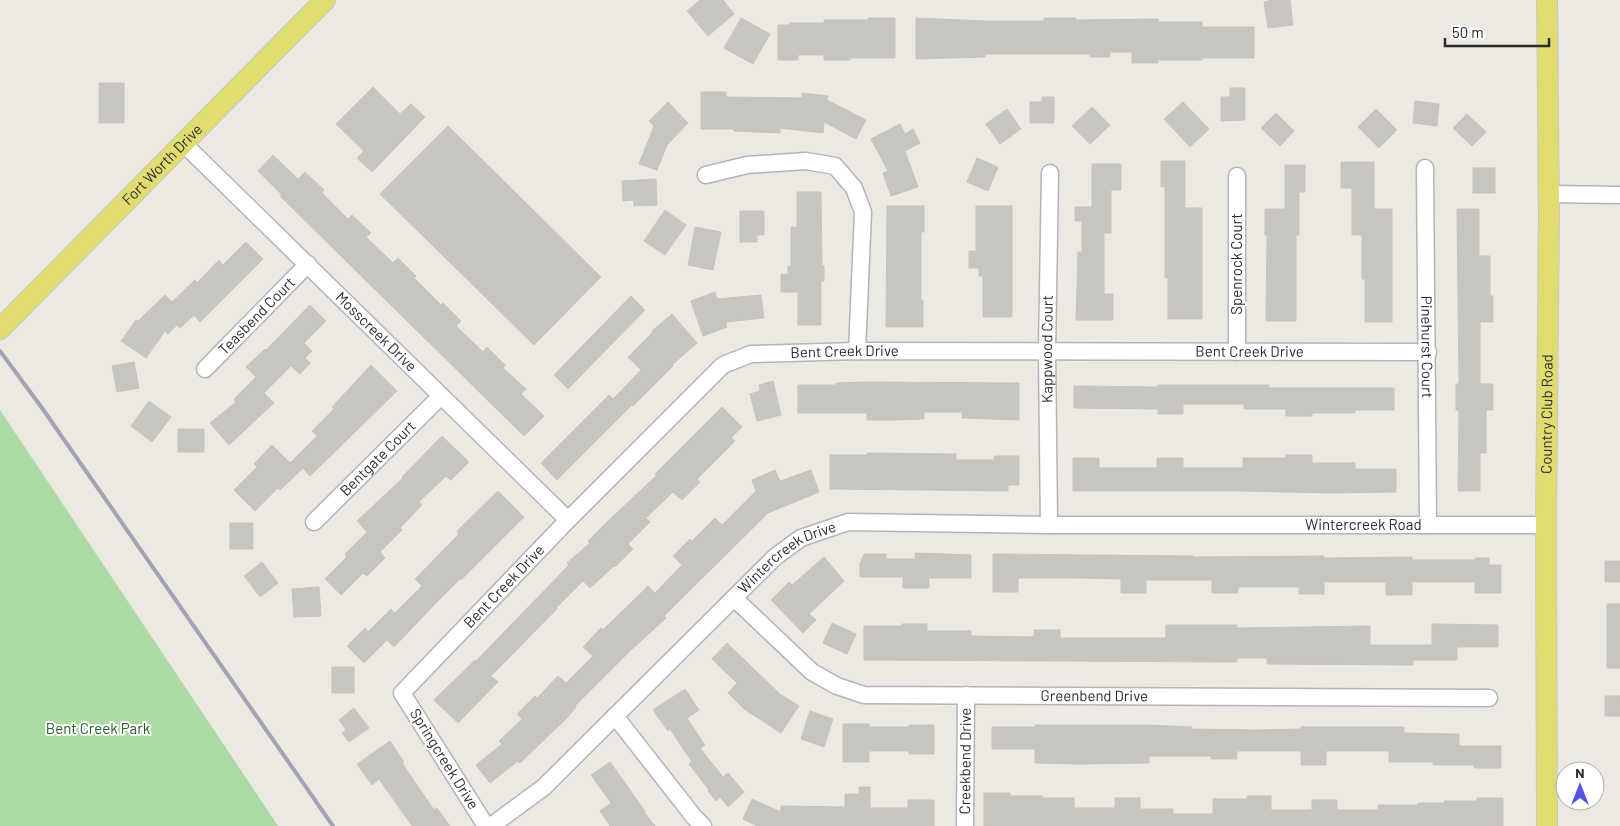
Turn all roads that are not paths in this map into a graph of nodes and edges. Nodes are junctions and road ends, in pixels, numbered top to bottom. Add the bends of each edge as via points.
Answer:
1 (325, 0) edge
2 (1547, 0) edge
3 (183, 143) junction
4 (1425, 168) dead end
5 (1050, 173) dead end
6 (706, 175) dead end
7 (1237, 176) dead end
8 (1548, 194) junction
9 (1620, 195) edge
10 (308, 264) junction
11 (0, 329) edge
12 (857, 351) junction
13 (1047, 351) junction
14 (1237, 352) junction
15 (1428, 352) junction
16 (205, 369) dead end
17 (442, 396) junction
18 (568, 520) junction
19 (314, 522) dead end
20 (1049, 525) junction
21 (1181, 525) joint
22 (1428, 525) junction
23 (1546, 525) junction
24 (734, 598) junction
25 (402, 693) joint
26 (966, 695) junction
27 (1489, 698) dead end
28 (614, 716) junction
29 (486, 826) edge
30 (491, 826) edge
31 (703, 826) edge
32 (965, 826) edge
33 (1547, 826) edge

1 - 3 main road, Fort Worth Drive
2 - 8 main road, Country Club Road
3 - 10 street, Mosscreek Drive
3 - 11 main road, Fort Worth Drive
4 - 15 street, Pinehurst Court
5 - 13 street, Kappwood Court
6 - 12 street via 747,165 806,161 836,166 854,188 863,212
7 - 14 street, Spenrock Court
8 - 9 street
8 - 23 main road, Country Club Road
10 - 16 street, Teasbend Court
10 - 17 street, Mosscreek Drive
12 - 13 street, Bent Creek Drive
12 - 18 street, Bent Creek Drive via 751,354 723,364
13 - 14 street, Bent Creek Drive
13 - 20 street, Kappwood Court
14 - 15 street, Bent Creek Drive
15 - 22 street, Pinehurst Court
17 - 18 street, Mosscreek Drive
17 - 19 street, Bentgate Court
18 - 25 street, Bent Creek Drive
20 - 21 street, Wintercreek Drive
20 - 24 street, Wintercreek Drive via 848,522 801,538 775,557
21 - 22 street, Wintercreek Road
22 - 23 street, Wintercreek Road
23 - 33 main road, Country Club Road
24 - 26 street, Greenbend Drive via 812,672 837,686 864,695
24 - 28 street, Wintercreek Drive
25 - 29 street, Springcreek Drive
26 - 27 street, Greenbend Drive
26 - 32 street, Creekbend Drive
28 - 30 street, Wintercreek Drive via 544,787
28 - 31 street

